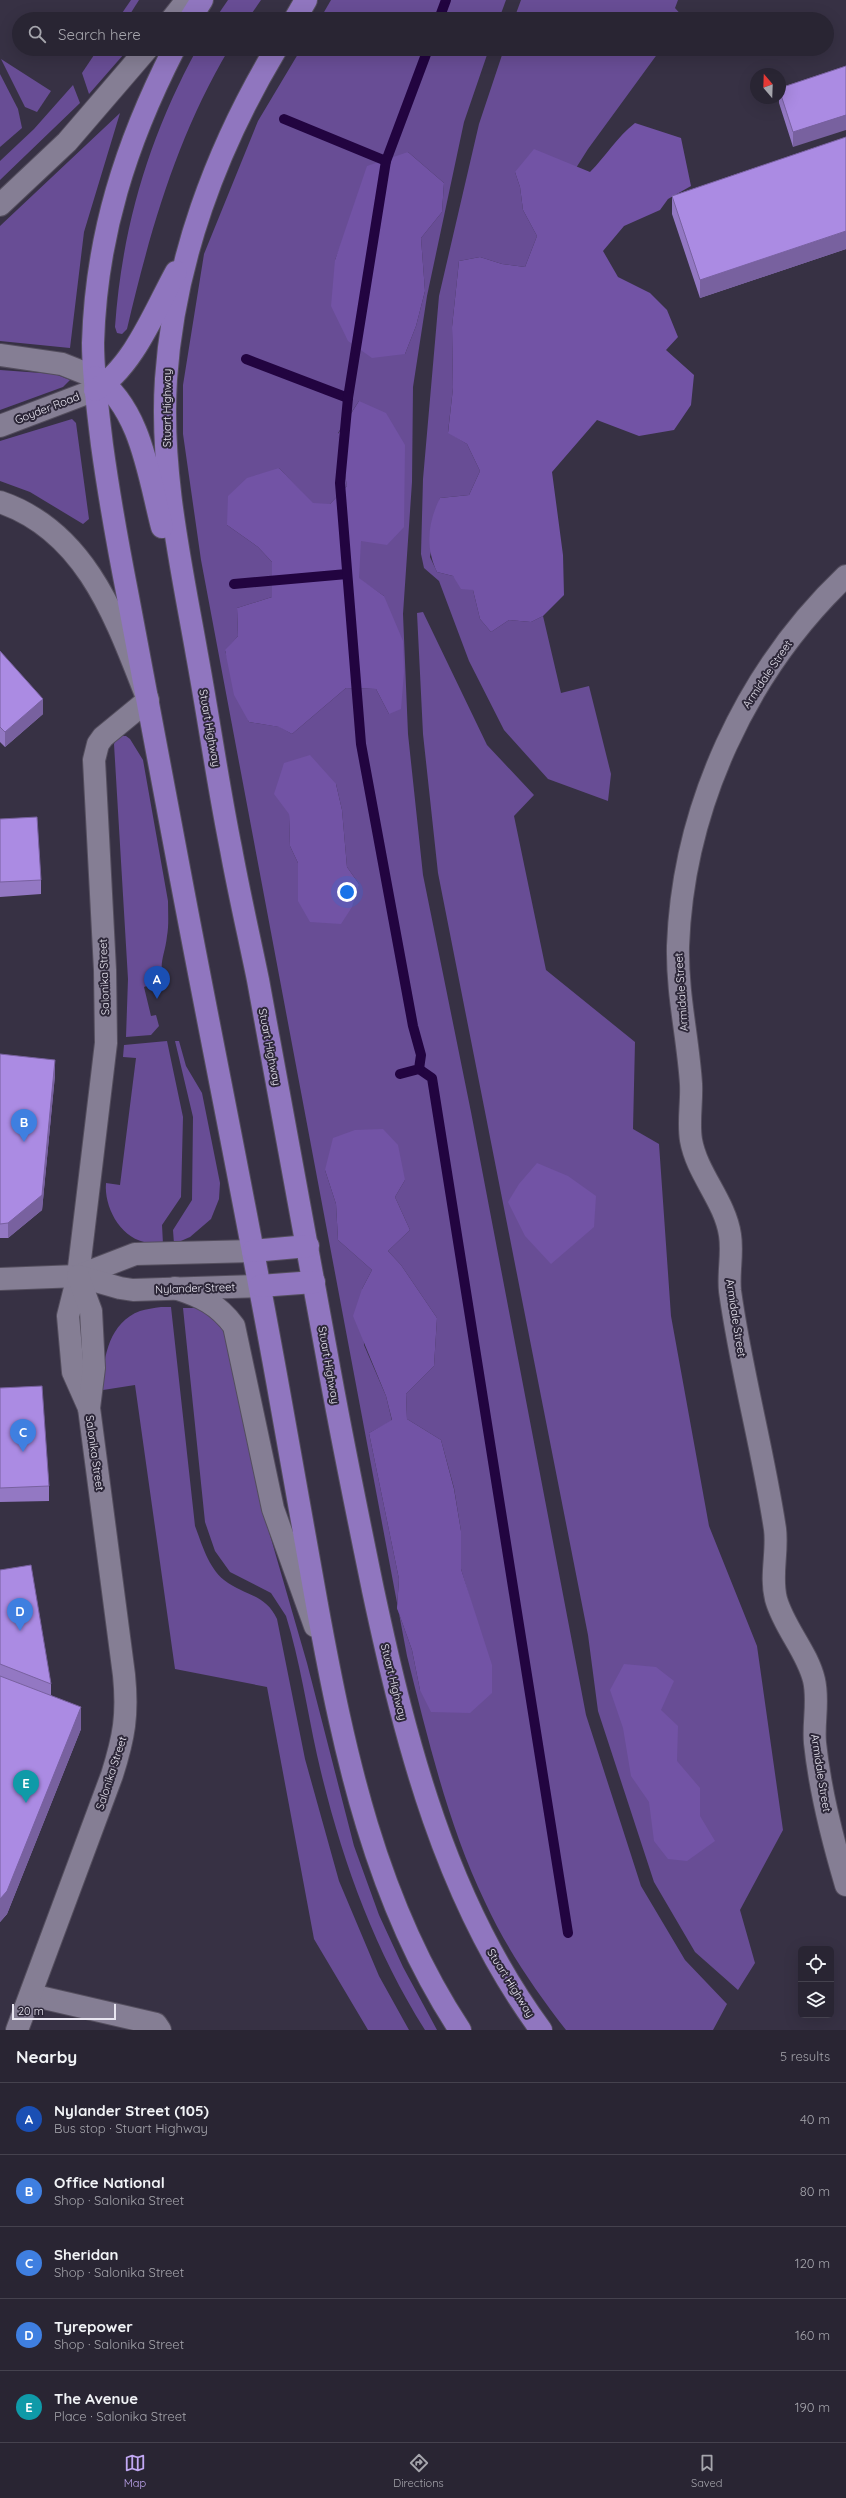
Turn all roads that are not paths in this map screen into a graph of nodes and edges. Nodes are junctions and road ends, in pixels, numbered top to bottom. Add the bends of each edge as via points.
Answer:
1 (187, 0) edge
2 (202, 0) edge
3 (306, 0) edge
4 (178, 12) edge
5 (194, 12) edge
6 (299, 12) edge
7 (141, 56) edge
8 (171, 56) edge
9 (272, 56) edge
10 (0, 205) edge
11 (188, 250) junction
12 (0, 355) edge
13 (98, 384) junction
14 (0, 426) edge
15 (0, 502) edge
16 (846, 576) edge
17 (197, 655) junction
18 (148, 700) junction
19 (308, 1246) junction
20 (253, 1251) junction
21 (78, 1276) junction
22 (0, 1279) edge
23 (314, 1282) junction
24 (260, 1286) junction
25 (175, 1288) junction
26 (327, 1657) junction
27 (838, 1832) edge
28 (846, 1885) edge
29 (31, 1995) junction
30 (17, 2030) edge
31 (160, 2030) edge
32 (460, 2030) edge
33 (541, 2030) edge

1 - 4 street
2 - 5 highway
3 - 6 highway
7 - 10 street via 67,142
8 - 13 highway via 133,137 114,193 102,248 95,299
9 - 11 highway, Stuart Highway via 240,113 204,200
11 - 13 highway via 127,360
11 - 17 highway, Stuart Highway via 170,339 166,383 166,434 169,489
12 - 13 street via 62,364
13 - 14 street, Goyder Road
13 - 17 highway via 126,412 143,455
13 - 18 highway via 118,546
15 - 18 street via 43,524 78,556 116,620
16 - 27 street, Armidale Street via 805,619 781,650 761,679 732,733 711,784 696,832 678,944 680,1007 691,1086 692,1145 725,1216 730,1233 730,1294 775,1530 776,1598 813,1678 816,1692 815,1741
17 - 19 highway, Stuart Highway via 230,844
18 - 20 highway
18 - 21 street, Salonika Street via 103,737 98,744 94,760 105,970 106,1043
19 - 20 highway
19 - 23 highway, Stuart Highway
20 - 21 street, Nylander Street via 136,1254
20 - 24 highway
21 - 22 street, Nylander Street
21 - 25 street, Nylander Street via 120,1288
21 - 29 street, Salonika Street via 91,1311 94,1368 89,1408 124,1675 126,1718 123,1739 112,1775
23 - 24 highway, Nylander Street
23 - 33 highway, Stuart Highway via 345,1456 389,1665 407,1736 444,1851 471,1912 496,1960
24 - 25 street, Nylander Street
24 - 26 highway
25 - 26 street via 195,1294 215,1305 234,1326 273,1510
26 - 32 highway via 350,1766 366,1825 387,1886 414,1950
27 - 28 street, Armidale Street
29 - 30 street, Salonika Street
29 - 31 street via 156,2024

